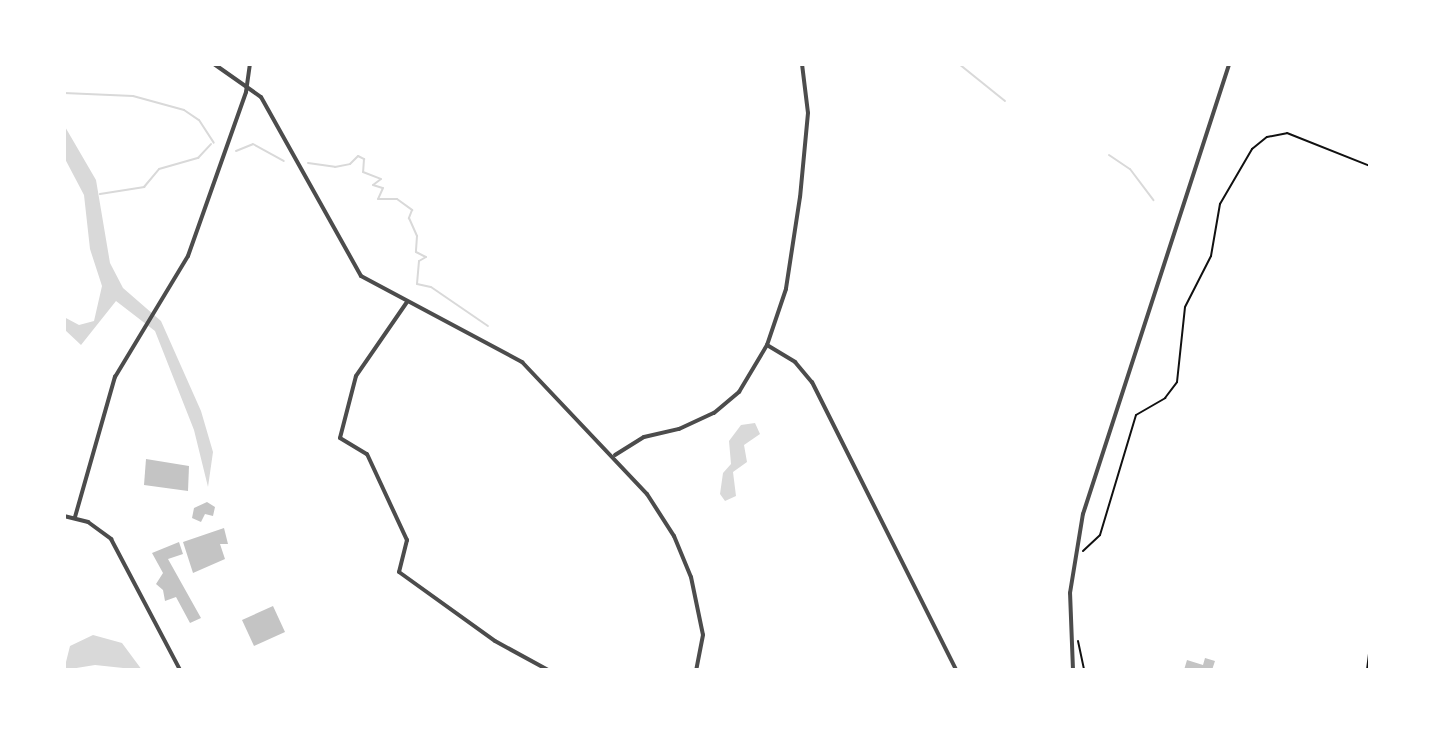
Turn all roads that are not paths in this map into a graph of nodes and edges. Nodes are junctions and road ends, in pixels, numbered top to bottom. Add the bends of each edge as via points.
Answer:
1 (214, 64) edge
2 (250, 64) edge
3 (802, 64) edge
4 (1229, 64) edge
5 (248, 84) junction
6 (407, 302) junction
7 (767, 345) junction
8 (615, 455) junction
9 (64, 516) edge
10 (75, 517) junction
11 (180, 670) edge
12 (548, 670) edge
13 (696, 670) edge
14 (956, 670) edge
15 (1073, 670) edge

1 - 5 street
2 - 5 street
3 - 7 street via 808,113 800,197 786,289
4 - 15 street via 1083,514 1068,611
5 - 6 street via 263,101 347,260 370,284
5 - 10 street via 188,256 115,377
6 - 8 street via 478,334 522,362
6 - 12 street via 356,376 340,438 367,454 407,540 399,572 485,635
7 - 8 street via 739,392 714,413 644,437
7 - 14 street via 795,362 812,382
8 - 13 street via 664,518 684,558 703,627
9 - 10 street
10 - 11 street via 111,539

